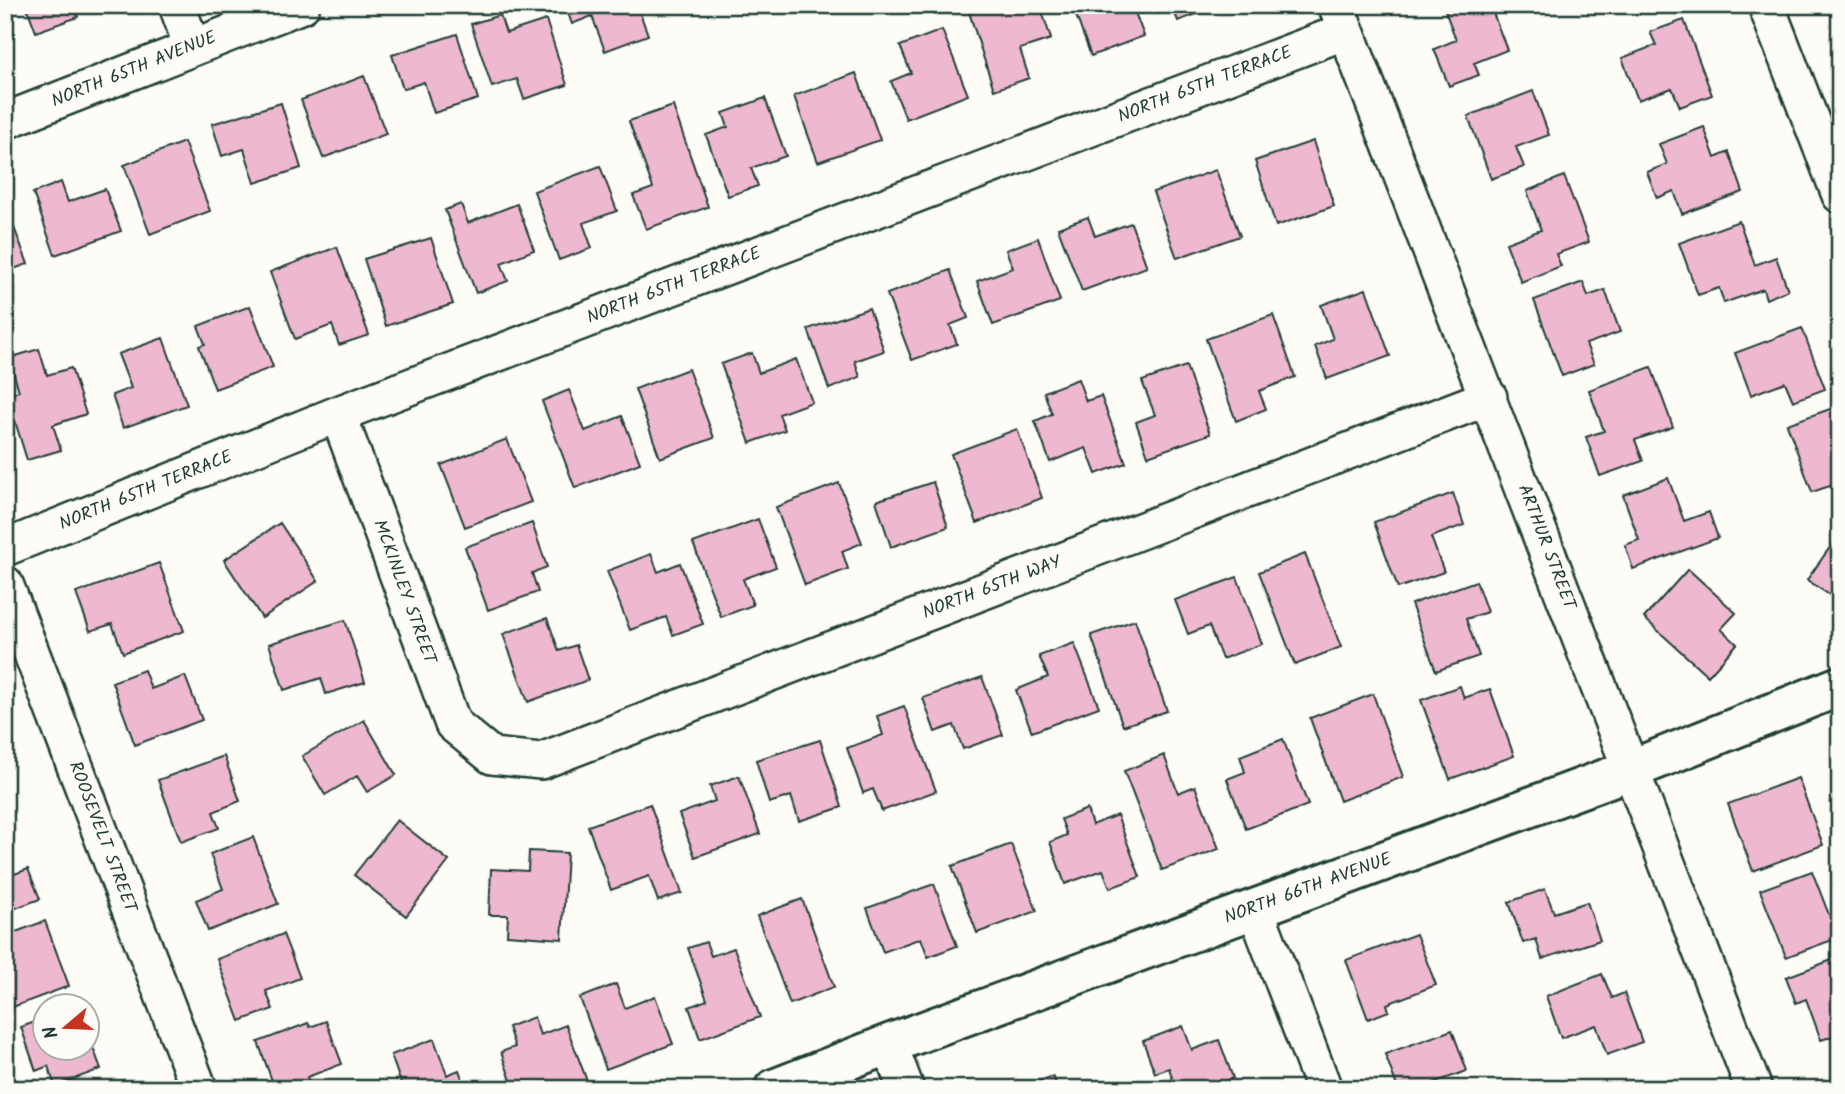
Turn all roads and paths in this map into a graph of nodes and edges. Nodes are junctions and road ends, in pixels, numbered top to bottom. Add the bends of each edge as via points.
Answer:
1 (177, 5) edge
2 (302, 5) edge
3 (1766, 5) edge
4 (1341, 18) edge
5 (192, 47) junction
6 (5, 121) edge
7 (1840, 195) edge
8 (1489, 397) junction
9 (338, 414) junction
10 (5, 548) edge
11 (5, 584) edge
12 (1840, 686) edge
13 (492, 755) joint
14 (1630, 770) junction
15 (1255, 908) junction
16 (889, 1044) junction
17 (199, 1089) edge
18 (774, 1089) edge
19 (906, 1089) edge
20 (1324, 1089) edge
21 (1754, 1089) edge

1 - 5 street
2 - 5 street, NORTH 65TH AVENUE
3 - 7 street
4 - 8 street, ARTHUR STREET
4 - 9 street, NORTH 65TH TERRACE
5 - 6 street, NORTH 65TH AVENUE
8 - 13 street, NORTH 65TH WAY via 541,761
8 - 14 street, ARTHUR STREET
9 - 10 street, NORTH 65TH TERRACE
9 - 13 street, MCKINLEY STREET via 453,724
11 - 17 street, ROOSEVELT STREET
12 - 14 street, NORTH 66TH AVENUE
14 - 15 street, NORTH 66TH AVENUE
14 - 21 street, ARTHUR STREET
15 - 16 street, NORTH 66TH AVENUE
15 - 20 street
16 - 18 street, NORTH 66TH AVENUE
16 - 19 street

